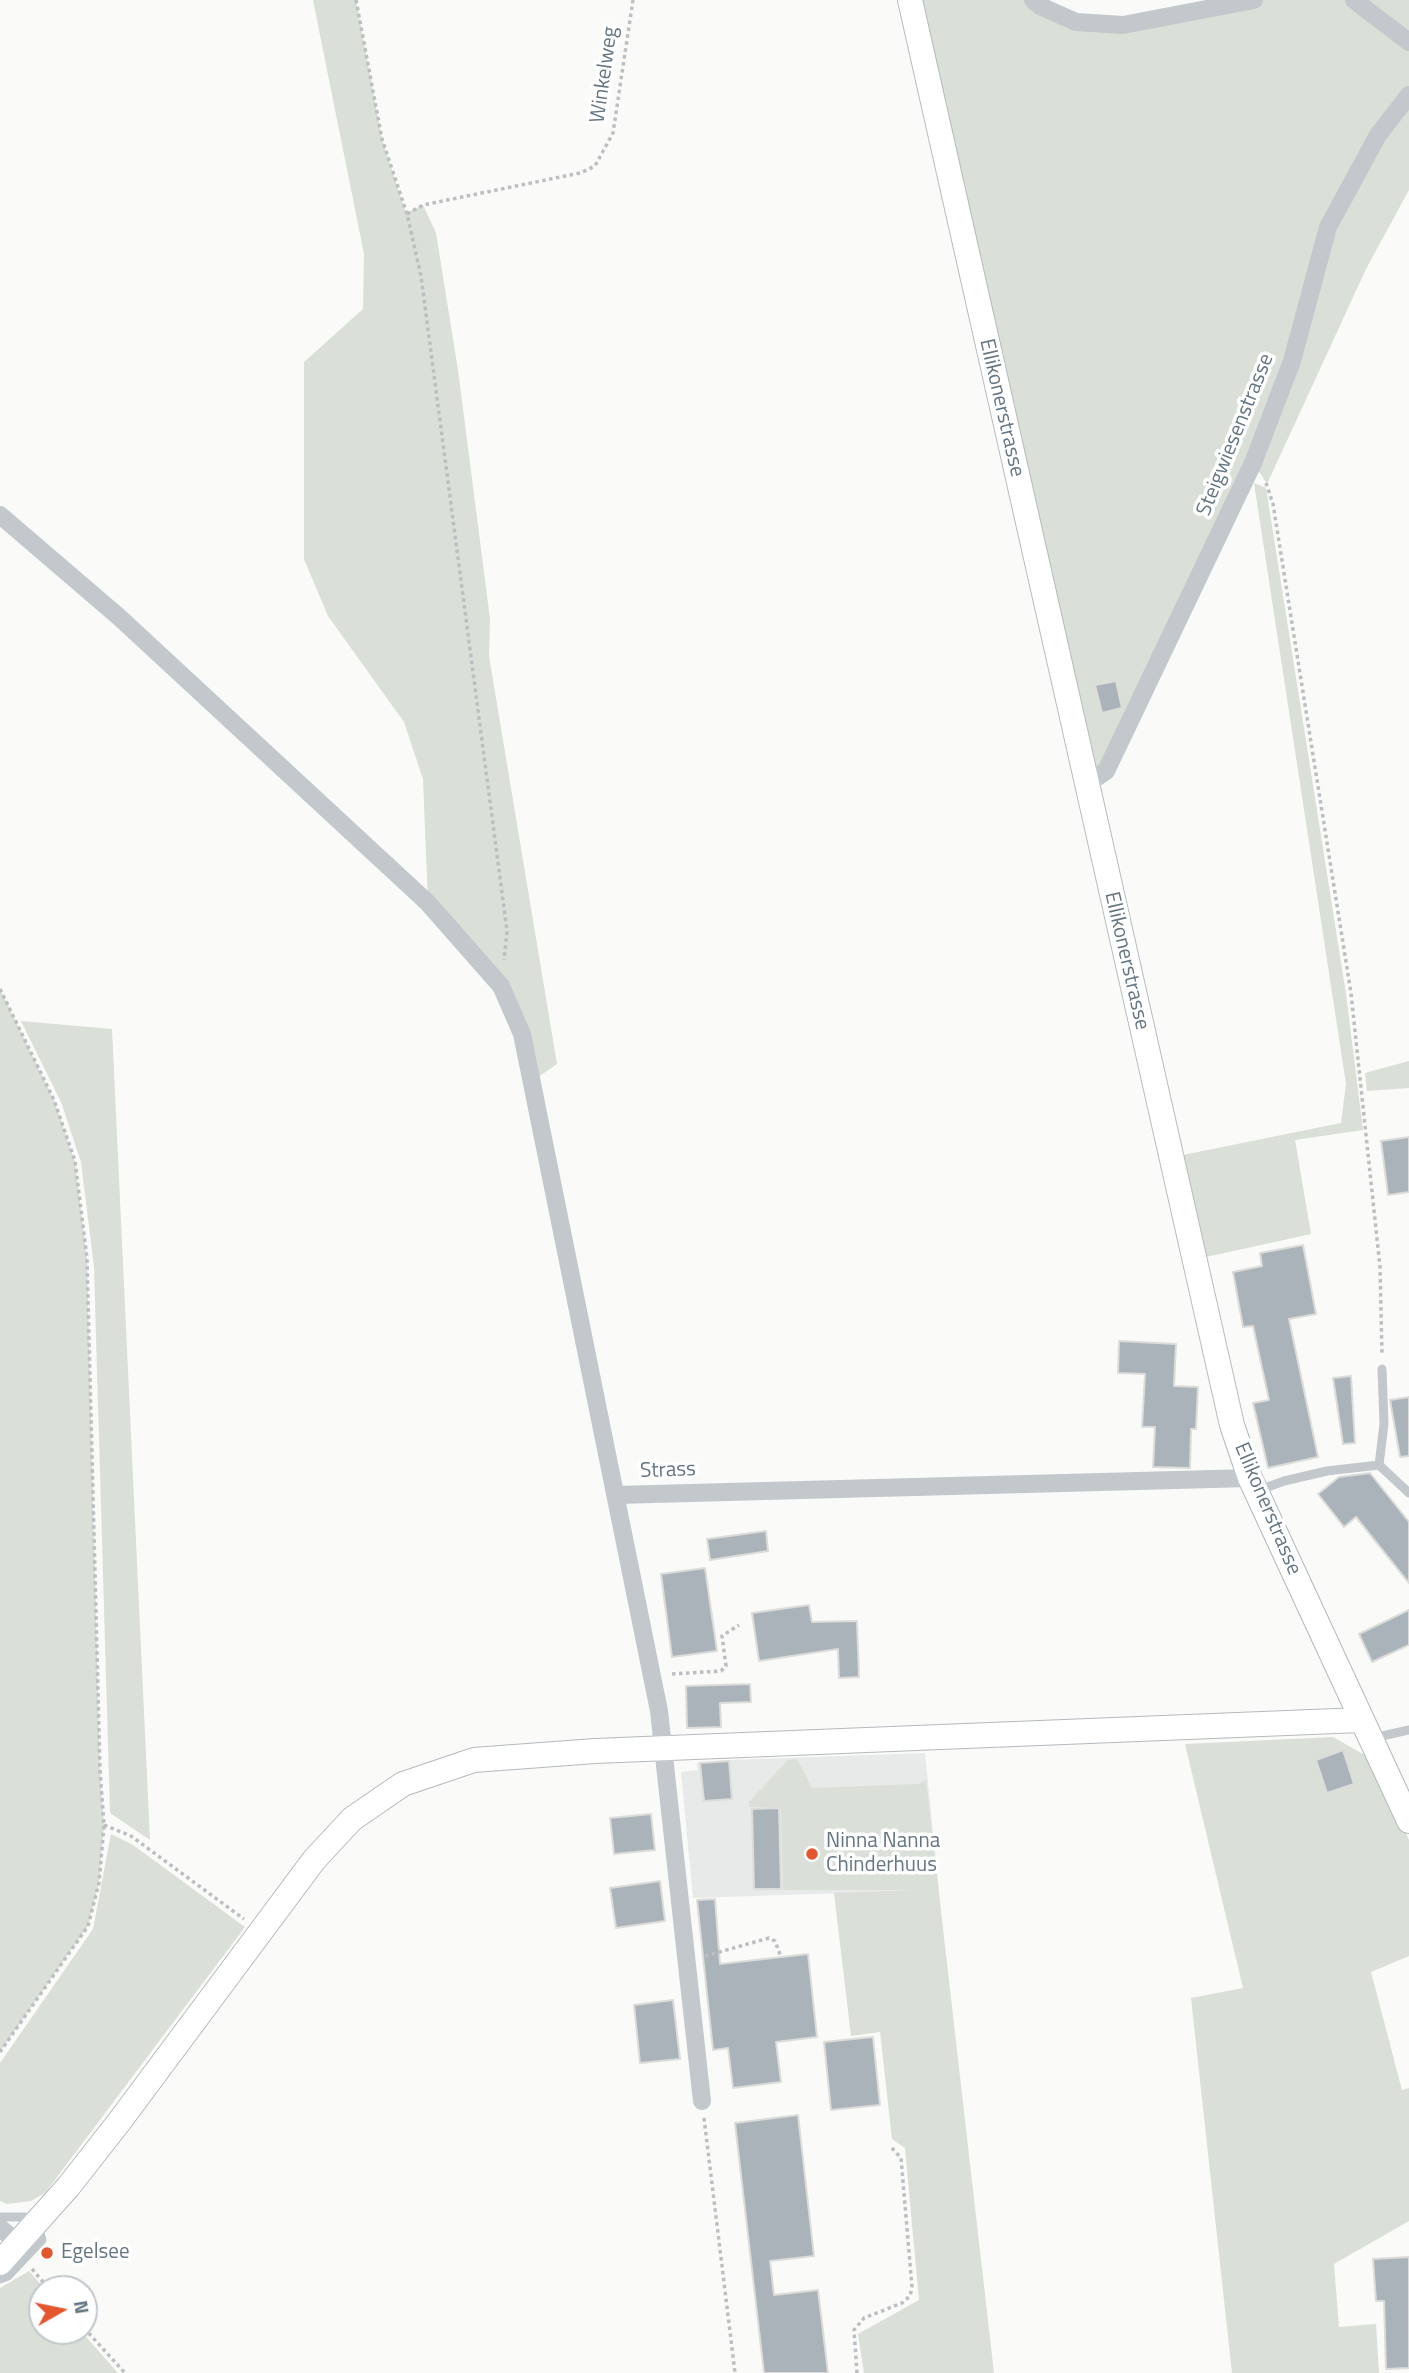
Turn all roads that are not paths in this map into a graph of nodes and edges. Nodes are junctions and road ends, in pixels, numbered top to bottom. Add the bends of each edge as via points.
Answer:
1 (910, 0) edge
2 (1033, 0) edge
3 (1254, 0) edge
4 (1354, 0) edge
5 (1409, 43) edge
6 (1409, 95) edge
7 (0, 515) edge
8 (1087, 784) junction
9 (1382, 1369) road end
10 (1379, 1465) junction
11 (1253, 1485) junction
12 (1409, 1493) edge
13 (616, 1495) junction
14 (1366, 1729) junction
15 (1409, 1730) edge
16 (662, 1748) junction
17 (1409, 1821) edge
18 (702, 2101) road end
19 (0, 2217) edge
20 (37, 2223) junction
21 (9, 2236) edge
22 (0, 2263) edge
23 (0, 2279) edge

1 - 8 street, Ellikonerstrasse
2 - 3 street via 1076,22 1123,25
4 - 5 street
6 - 8 street, Steigwiesenstrasse via 1378,135 1328,227 1292,361 1254,463 1106,771
7 - 13 street via 119,617 428,903 501,986 522,1034
8 - 11 street, Ellikonerstrasse via 1218,1370
9 - 10 lane via 1384,1424
10 - 11 lane
10 - 12 lane
11 - 13 street, Strass
11 - 14 street, Ellikonerstrasse
13 - 16 street, Strass
14 - 15 lane
14 - 16 street
14 - 17 street, Ellikonerstrasse
16 - 18 street, Strass
16 - 20 street via 474,1760 403,1783 352,1819 314,1860 119,2122
19 - 20 lane via 25,2217
20 - 21 street
20 - 23 lane via 42,2240
21 - 22 street

